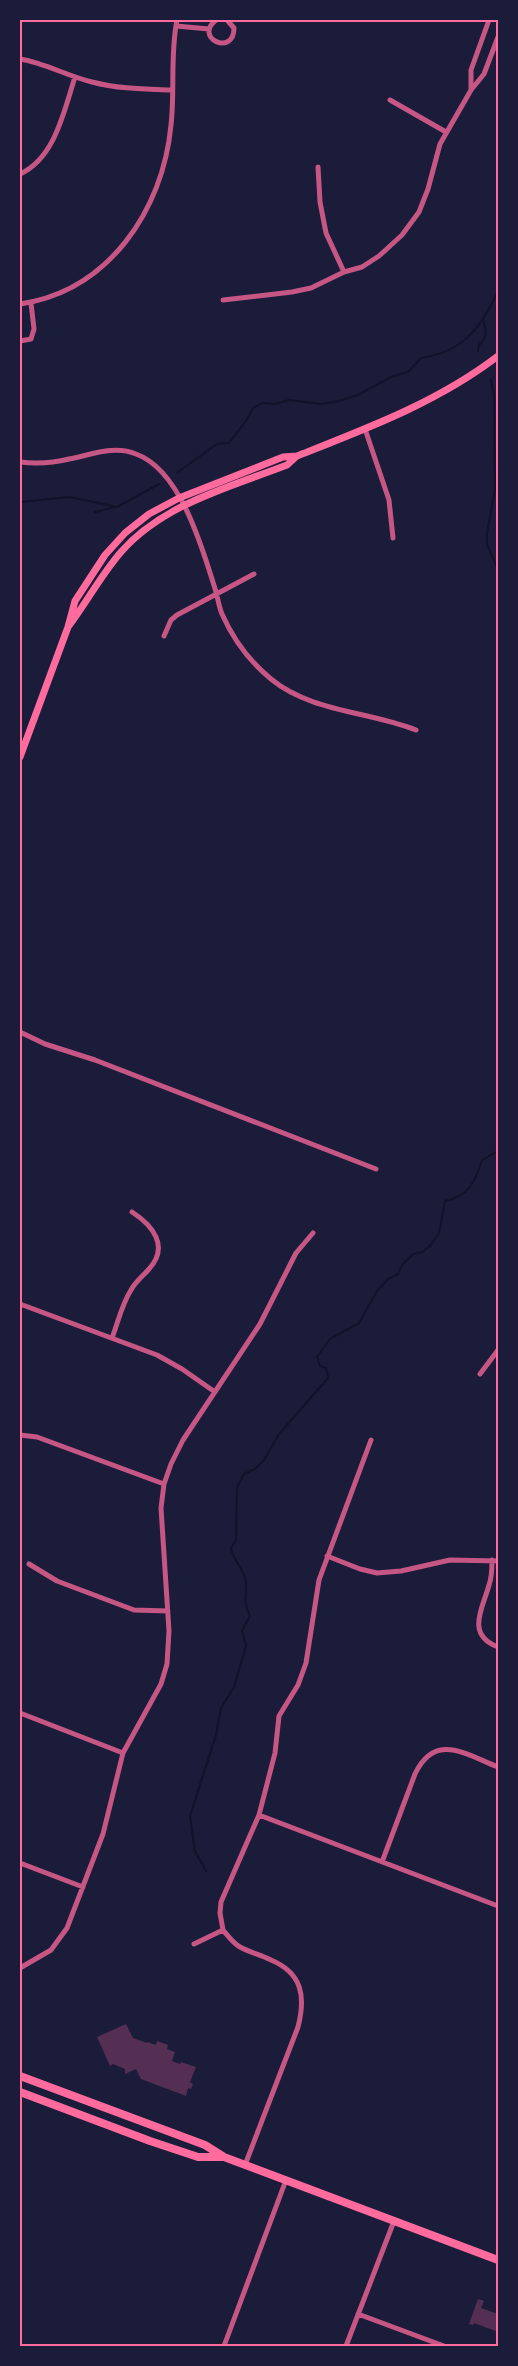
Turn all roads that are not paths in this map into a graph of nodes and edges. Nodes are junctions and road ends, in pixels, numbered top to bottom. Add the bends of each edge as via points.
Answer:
1 (177, 20) edge
2 (216, 20) edge
3 (227, 20) edge
4 (489, 20) edge
5 (176, 26) junction
6 (209, 29) junction
7 (498, 37) edge
8 (20, 59) edge
9 (75, 77) junction
10 (172, 90) junction
11 (471, 90) junction
12 (390, 100) dead end
13 (446, 132) junction
14 (318, 167) dead end
15 (20, 174) edge
16 (344, 272) junction
17 (223, 300) dead end
18 (31, 303) junction
19 (20, 304) edge
20 (20, 341) edge
21 (498, 356) edge
22 (365, 429) junction
23 (297, 456) junction
24 (20, 462) edge
25 (179, 498) junction
26 (183, 506) junction
27 (393, 538) dead end
28 (254, 573) dead end
29 (217, 594) junction
30 (68, 627) junction
31 (164, 636) dead end
32 (416, 730) dead end
33 (20, 753) edge
34 (20, 1032) edge
35 (376, 1169) dead end
36 (132, 1212) dead end
37 (314, 1233) dead end
38 (20, 1304) edge
39 (112, 1338) junction
40 (498, 1350) edge
41 (480, 1374) dead end
42 (215, 1392) junction
43 (20, 1435) edge
44 (371, 1440) dead end
45 (164, 1484) junction
46 (327, 1556) junction
47 (495, 1560) edge
48 (29, 1564) dead end
49 (168, 1611) junction
50 (498, 1647) edge
51 (20, 1713) edge
52 (123, 1753) junction
53 (498, 1767) edge
54 (259, 1815) junction
55 (382, 1862) junction
56 (20, 1863) edge
57 (83, 1887) junction
58 (498, 1906) edge
59 (223, 1930) junction
60 (194, 1944) dead end
61 (20, 1968) edge
62 (20, 2076) edge
63 (52, 2088) junction
64 (20, 2092) edge
65 (47, 2103) junction
66 (224, 2157) junction
67 (245, 2165) junction
68 (286, 2180) junction
69 (394, 2221) junction
70 (498, 2260) edge
71 (358, 2314) junction
72 (224, 2346) edge
73 (346, 2346) edge
74 (444, 2346) edge

1 - 5 street
2 - 6 street
3 - 6 street via 234,32 228,42 213,40
4 - 11 street via 471,70
5 - 6 street
5 - 10 street
7 - 11 street via 484,74
8 - 9 street
9 - 10 street via 120,88
9 - 15 street via 49,148 39,162
10 - 18 street via 163,169 147,211 134,232 96,273 64,292
11 - 13 street
12 - 13 street
13 - 16 street via 419,212 379,256
14 - 16 street via 326,233
16 - 17 street via 311,288
18 - 19 street
18 - 20 street via 34,329 31,339
21 - 22 main road via 437,396
22 - 23 main road
22 - 27 street via 389,500
23 - 25 main road via 283,457
23 - 26 main road via 287,465
24 - 25 street via 53,462 124,451 148,459 159,468
25 - 26 street
25 - 30 main road via 137,522 105,555 75,601
26 - 29 street
26 - 30 main road via 159,519 122,550
28 - 29 street
29 - 31 street via 177,615
29 - 32 street via 221,612 235,638 272,680 308,701
30 - 33 main road
34 - 35 street
36 - 39 street via 151,1227 158,1249 155,1262 129,1292
37 - 42 street via 296,1253 260,1324
38 - 39 street
39 - 42 street via 157,1355
40 - 41 street
42 - 45 street via 183,1440
43 - 45 street via 37,1437
44 - 46 street
45 - 49 street via 161,1522
46 - 47 street via 377,1573 450,1560
46 - 54 street via 319,1580 306,1663 276,1725 275,1753
47 - 50 street via 478,1620 484,1638
48 - 49 street via 57,1581 134,1610
49 - 52 street via 169,1645 160,1684
51 - 52 street
52 - 57 street via 103,1834
53 - 55 street via 449,1749 429,1753 421,1760
54 - 55 street
54 - 59 street via 221,1902
55 - 58 street
56 - 57 street
57 - 61 street via 61,1938 42,1956
59 - 60 street
59 - 67 street via 240,1947 277,1962 296,1978 302,1998 298,2026
62 - 63 main road
63 - 65 main road
63 - 66 main road via 205,2145
64 - 65 main road
65 - 66 main road via 198,2157
66 - 67 main road
67 - 68 main road
68 - 69 main road
68 - 72 street
69 - 70 main road
69 - 71 street
71 - 73 street
71 - 74 street

